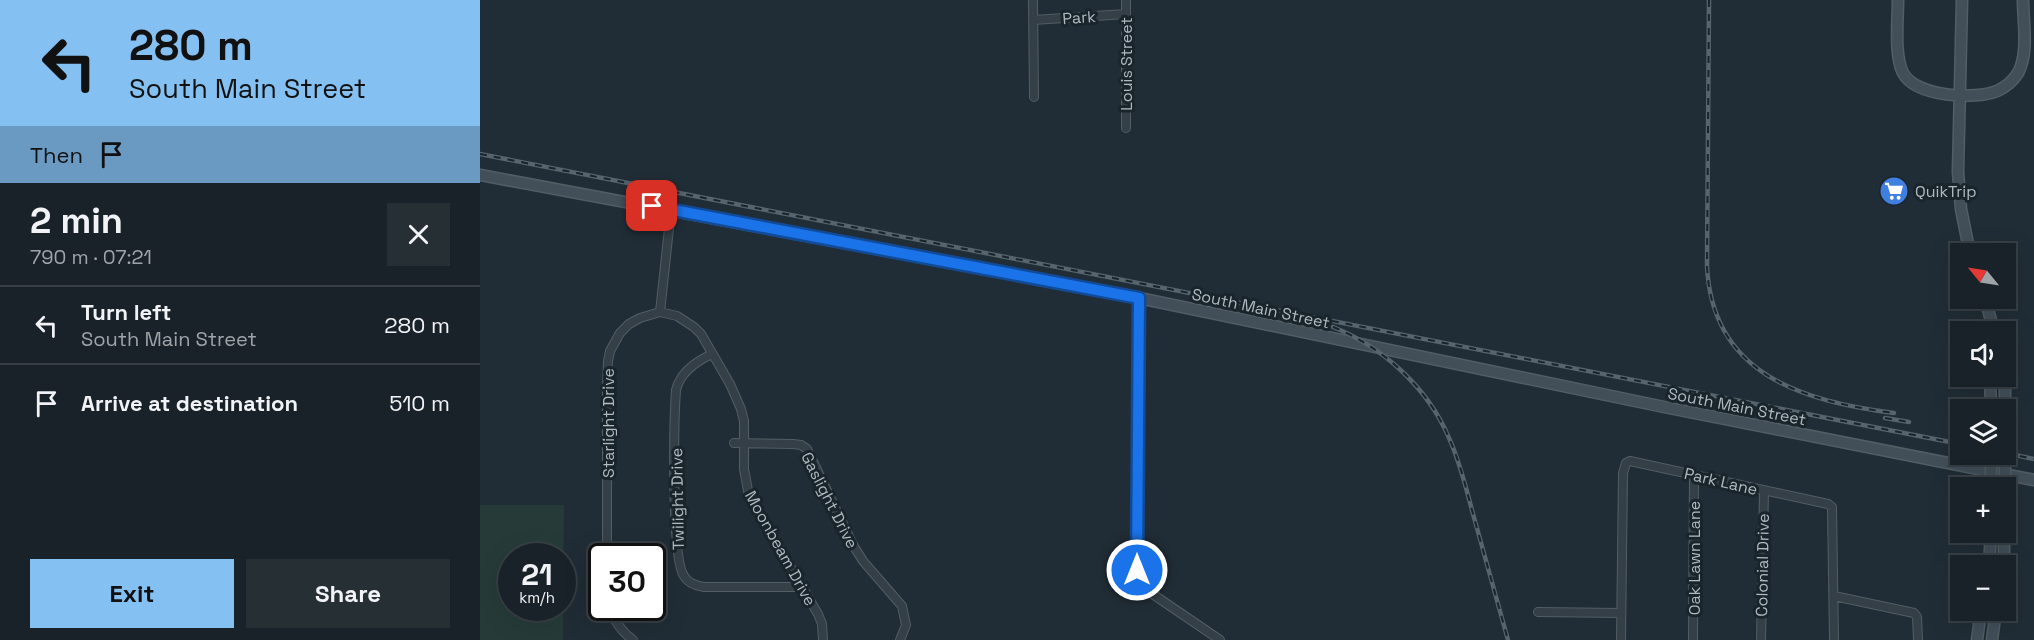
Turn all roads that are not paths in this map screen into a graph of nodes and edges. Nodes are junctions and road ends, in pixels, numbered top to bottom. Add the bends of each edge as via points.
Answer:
1 (1033, 0) edge
2 (1126, 0) edge
3 (1898, 0) edge
4 (1962, 0) edge
5 (2023, 0) edge
6 (1126, 14) junction
7 (1033, 20) junction
8 (1959, 94) junction
9 (1034, 97) dead end
10 (1126, 128) dead end
11 (480, 175) edge
12 (671, 210) junction
13 (1968, 243) edge
14 (1139, 298) junction
15 (660, 312) junction
16 (712, 354) junction
17 (744, 442) junction
18 (734, 443) dead end
19 (1694, 476) junction
20 (2034, 480) edge
21 (1764, 491) junction
22 (607, 543) edge
23 (801, 587) junction
24 (1834, 596) junction
25 (1538, 612) dead end
26 (1621, 613) junction
27 (615, 621) edge
28 (1980, 621) edge
29 (1995, 621) edge
30 (633, 640) edge
31 (823, 640) edge
32 (900, 640) edge
33 (1220, 640) edge
34 (1621, 640) edge
35 (1693, 640) edge
36 (1761, 640) edge
37 (1834, 640) edge
38 (1918, 640) edge
39 (1977, 640) edge
40 (1992, 640) edge

1 - 7 street
2 - 6 street, Louis Street
3 - 8 street via 1898,58 1905,76 1925,90
4 - 8 street
5 - 8 street via 2023,57 2016,75 1996,91
6 - 7 street, Park
6 - 10 street, Louis Street
7 - 9 street
8 - 13 street via 1958,172
11 - 12 street, South Main Street
12 - 14 street, South Main Street
12 - 15 street
14 - 20 street, South Main Street
14 - 33 street via 1137,570 1151,593
15 - 16 street, Moonbeam Drive via 677,316 694,327
15 - 22 street, Starlight Drive via 640,318 624,329 608,361
16 - 17 street, Moonbeam Drive via 738,402 744,421
16 - 23 street, Twilight Drive via 683,375 676,390 676,536 684,577 704,587
17 - 18 street, Gaslight Drive
17 - 23 street, Moonbeam Drive via 749,496
17 - 32 street, Gaslight Drive via 793,444 807,449 853,545 902,606 906,625
19 - 21 street, Park Lane
19 - 26 street, Park Lane via 1626,463
19 - 35 street, Oak Lawn Lane
21 - 24 street, Park Lane via 1832,507
21 - 36 street, Colonial Drive
23 - 31 street, Moonbeam Drive via 818,614
24 - 37 street, Park Lane
24 - 38 street via 1914,613
25 - 26 street
26 - 34 street, Park Lane
27 - 30 street
28 - 39 street
29 - 40 street

